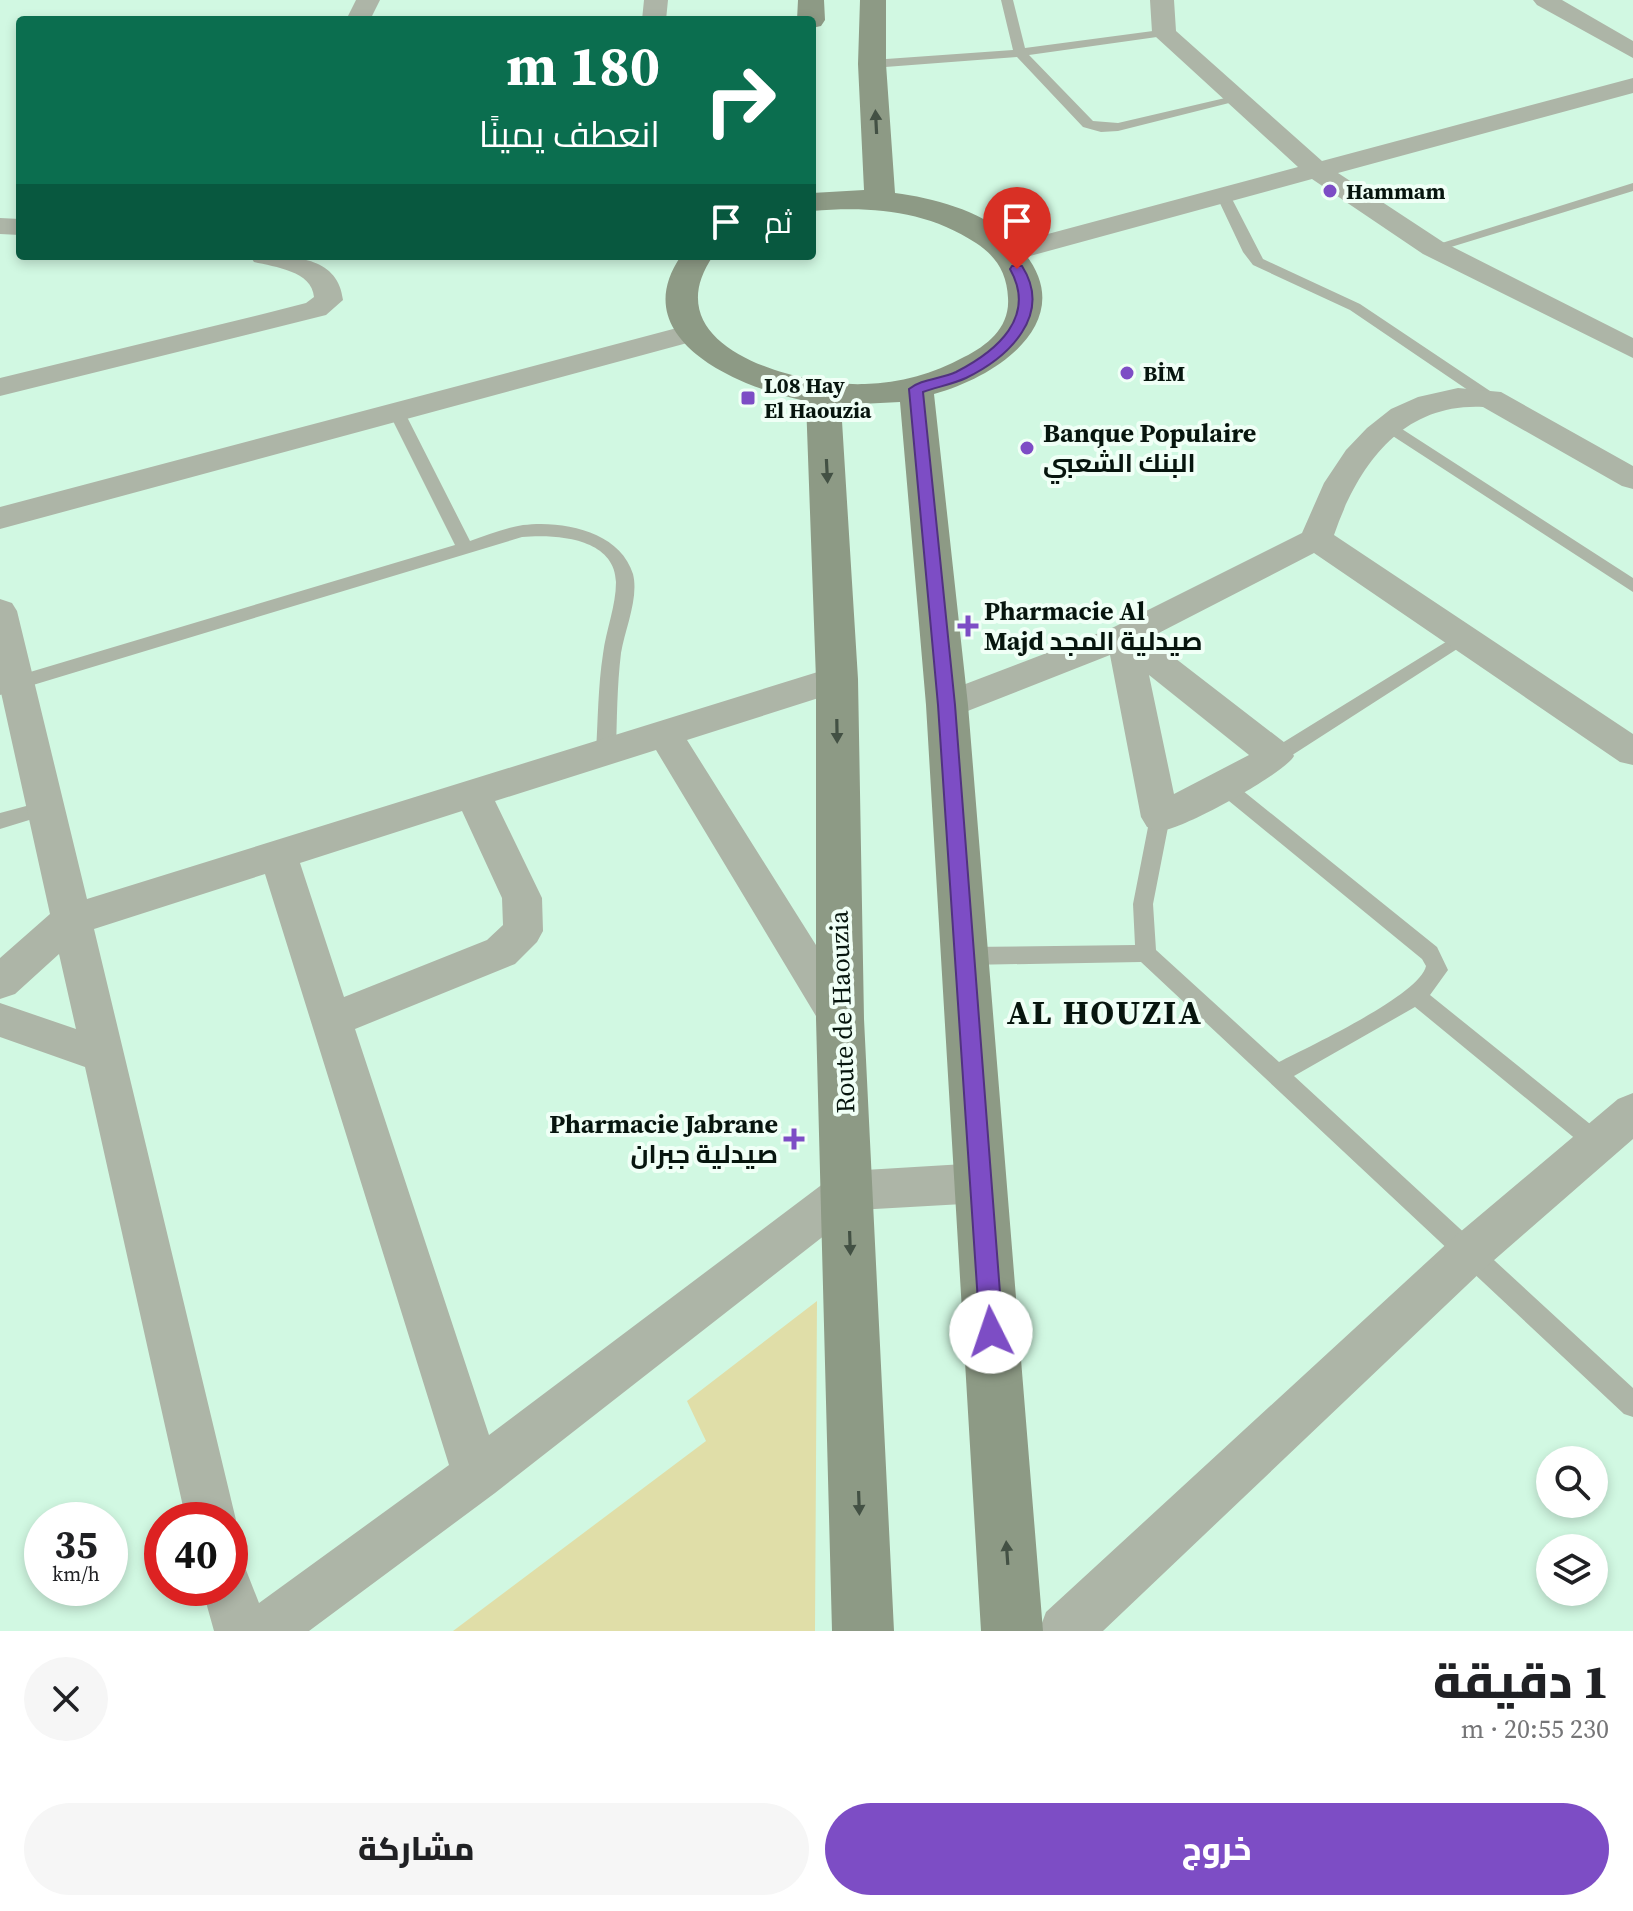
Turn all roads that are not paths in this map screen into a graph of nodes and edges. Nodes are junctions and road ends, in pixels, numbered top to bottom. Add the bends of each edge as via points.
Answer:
1 (873, 0) edge
2 (1007, 0) edge
3 (1162, 0) edge
4 (1545, 0) edge
5 (1164, 32) junction
6 (1633, 51) edge
7 (1020, 53) junction
8 (872, 64) junction
9 (1633, 85) edge
10 (1238, 99) junction
11 (1319, 172) junction
12 (1633, 187) edge
13 (1224, 197) junction
14 (880, 200) junction
15 (816, 202) edge
16 (1433, 248) junction
17 (1009, 253) junction
18 (277, 260) edge
19 (694, 260) edge
20 (692, 333) junction
21 (1633, 349) edge
22 (0, 387) edge
23 (916, 389) junction
24 (823, 393) junction
25 (1490, 398) junction
26 (396, 411) junction
27 (1388, 425) junction
28 (1633, 479) edge
29 (0, 518) edge
30 (1316, 539) junction
31 (465, 548) junction
32 (1633, 586) edge
33 (0, 611) edge
34 (1124, 636) junction
35 (1462, 638) junction
36 (837, 679) junction
37 (8, 686) edge
38 (947, 705) junction
39 (664, 733) junction
40 (606, 752) junction
41 (1633, 752) edge
42 (1276, 756) junction
43 (1225, 787) junction
44 (473, 794) junction
45 (45, 808) junction
46 (1160, 817) junction
47 (0, 821) edge
48 (278, 855) junction
49 (71, 920) junction
50 (1146, 953) junction
51 (966, 956) junction
52 (0, 982) edge
53 (1415, 995) junction
54 (840, 1019) junction
55 (0, 1020) edge
56 (331, 1021) junction
57 (103, 1056) junction
58 (1277, 1074) junction
59 (1633, 1112) edge
60 (1597, 1143) junction
61 (981, 1183) junction
62 (848, 1191) junction
63 (1469, 1253) junction
64 (1633, 1405) edge
65 (477, 1475) junction
66 (207, 1502) edge
67 (233, 1606) edge
68 (240, 1631) edge
69 (265, 1631) edge
70 (863, 1631) edge
71 (1012, 1631) edge
72 (1065, 1631) edge

1 - 8 street
2 - 7 lane
3 - 5 street
4 - 6 street
5 - 7 lane
5 - 10 street
7 - 8 lane
7 - 10 lane via 1082,120 1101,128
14 -> 8 street
9 - 11 street
10 - 11 street
11 - 13 street
11 - 16 street
12 - 16 lane
13 - 17 street
13 - 25 lane via 1258,262 1355,307
14 - 15 street
14 - 17 street via 931,210 976,228
16 - 21 street
17 - 23 street via 1026,284 1024,318 1001,350 960,376
18 - 22 street via 322,278 329,300 316,309
19 - 20 street via 686,271 680,302
20 - 24 street via 722,361 756,376
20 - 26 street
23 - 24 street
23 - 38 street
24 -> 36 street, Route de Haouzia
25 - 27 street via 1446,397
25 - 28 street
26 - 29 street
26 - 31 lane
27 - 30 street via 1338,481
27 - 32 lane
30 - 34 street
30 - 35 street
31 - 37 lane
31 - 40 lane via 548,527 597,543 616,558 625,578 612,657
33 - 37 street
34 - 38 street
34 - 42 street
34 - 46 street
35 - 41 street
35 - 42 lane
36 - 39 street
36 -> 54 street, Route de Haouzia
37 - 45 street
38 - 51 street
39 - 40 street
39 - 54 street
40 - 44 street
42 - 43 street
43 - 46 street
43 - 53 lane via 1435,958 1438,969 1432,982
44 - 48 street
44 - 56 street via 522,898 523,931 501,952
45 - 47 lane
45 - 49 street
46 - 50 lane via 1143,904
48 - 49 street
48 - 56 street
49 - 52 street
49 - 57 street
50 - 51 lane
50 - 58 lane
51 - 61 street
53 - 58 lane via 1403,1007
53 - 60 lane
54 - 62 street, Route de Haouzia
55 - 57 street
56 - 65 street
57 - 66 street
58 - 63 lane
59 - 60 street
60 - 63 street
61 - 62 street
71 -> 61 street
62 - 65 street
62 -> 70 street, Route de Haouzia
63 - 64 lane
63 - 72 street
65 - 69 street
67 - 68 street

